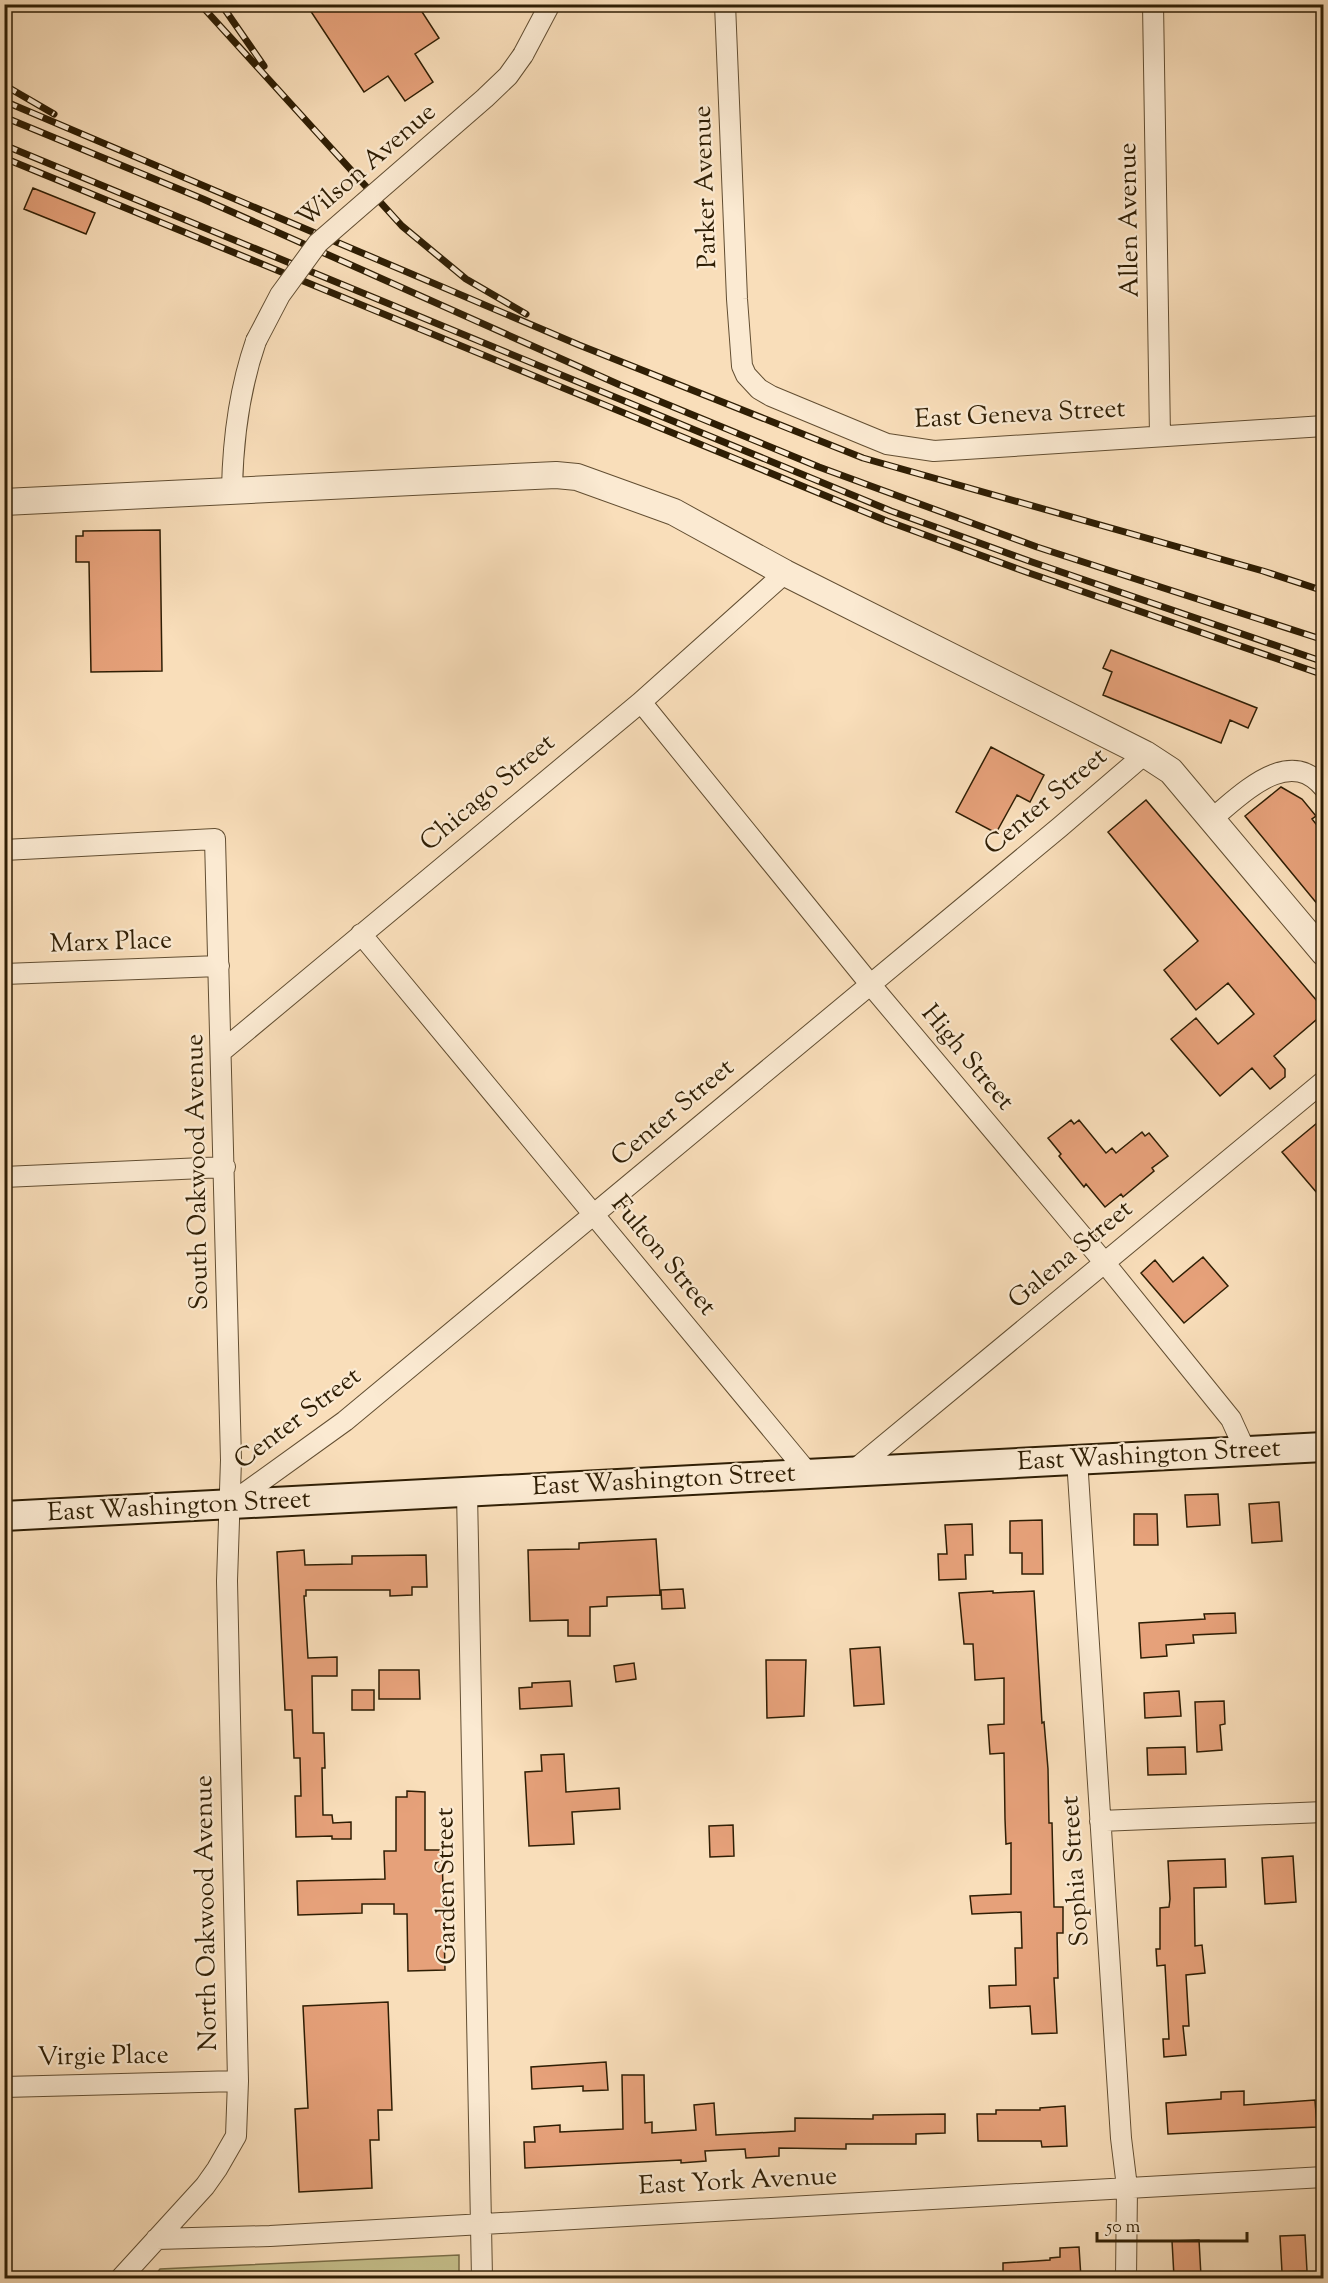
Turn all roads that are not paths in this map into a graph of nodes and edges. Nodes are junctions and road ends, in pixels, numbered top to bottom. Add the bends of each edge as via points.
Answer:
1 (550, 4) edge
2 (725, 4) edge
3 (1153, 4) edge
4 (742, 366) joint
5 (1323, 426) edge
6 (1160, 436) junction
7 (232, 489) junction
8 (4, 502) edge
9 (785, 573) junction
10 (641, 702) junction
11 (1145, 753) junction
12 (1323, 788) edge
13 (1210, 820) junction
14 (4, 850) edge
15 (361, 934) junction
16 (1323, 953) edge
17 (219, 966) junction
18 (4, 974) edge
19 (870, 984) junction
20 (222, 1051) junction
21 (1323, 1081) edge
22 (225, 1167) junction
23 (4, 1177) edge
24 (593, 1214) junction
25 (1104, 1262) junction
26 (1323, 1447) edge
27 (1246, 1452) junction
28 (1077, 1459) junction
29 (853, 1471) junction
30 (808, 1473) junction
31 (467, 1492) junction
32 (229, 1505) junction
33 (4, 1516) edge
34 (1323, 1812) edge
35 (1100, 1821) junction
36 (238, 2081) junction
37 (4, 2087) edge
38 (1323, 2177) edge
39 (1127, 2187) junction
40 (480, 2223) junction
41 (156, 2239) junction
42 (121, 2278) edge
43 (482, 2278) edge
44 (1126, 2278) edge

1 - 7 street, Wilson Avenue, bridge via 508,76 318,243 280,295 256,341 235,420
2 - 4 street, Parker Avenue
3 - 6 street, Allen Avenue
4 - 6 street, East Geneva Street via 752,382 771,396 887,444 911,450 934,452
5 - 6 street, East Geneva Street
7 - 8 street
7 - 9 street via 577,477 674,512
9 - 10 street, Chicago Street
9 - 11 street
10 - 15 street, Chicago Street
10 - 19 street, High Street
11 - 13 street via 1171,771
11 - 19 street, Center Street
12 - 13 street via 1304,772 1288,769 1270,774
13 - 16 street
14 - 17 street, South Oakwood Avenue via 215,838
15 - 20 street, Chicago Street
15 - 24 street, Fulton Street
17 - 18 street, Marx Place
17 - 20 street, South Oakwood Avenue
19 - 24 street, Center Street
19 - 25 street, High Street
20 - 22 street, South Oakwood Avenue
21 - 25 street, Galena Street
22 - 23 street
22 - 32 street, South Oakwood Avenue
24 - 30 street, Fulton Street
24 - 32 street, Center Street via 345,1421
25 - 27 street, High Street via 1231,1419
25 - 29 street, Galena Street
26 - 27 main road, East Washington Street
27 - 28 main road, East Washington Street
28 - 29 main road, East Washington Street
28 - 35 street, Sophia Street
29 - 30 main road, East Washington Street
30 - 31 main road, East Washington Street
31 - 32 main road, East Washington Street
31 - 40 street, Garden Street
32 - 33 main road, East Washington Street
32 - 36 street, North Oakwood Avenue via 226,1581
34 - 35 street
35 - 39 street, Sophia Street via 1120,2138
36 - 37 street, Virgie Place
36 - 41 street, North Oakwood Avenue via 236,2136 205,2186
38 - 39 street, East York Avenue
39 - 40 street, East York Avenue
39 - 44 street, Sophia Street
40 - 41 street, East York Avenue
40 - 43 street, Garden Street
41 - 42 street, North Oakwood Avenue

